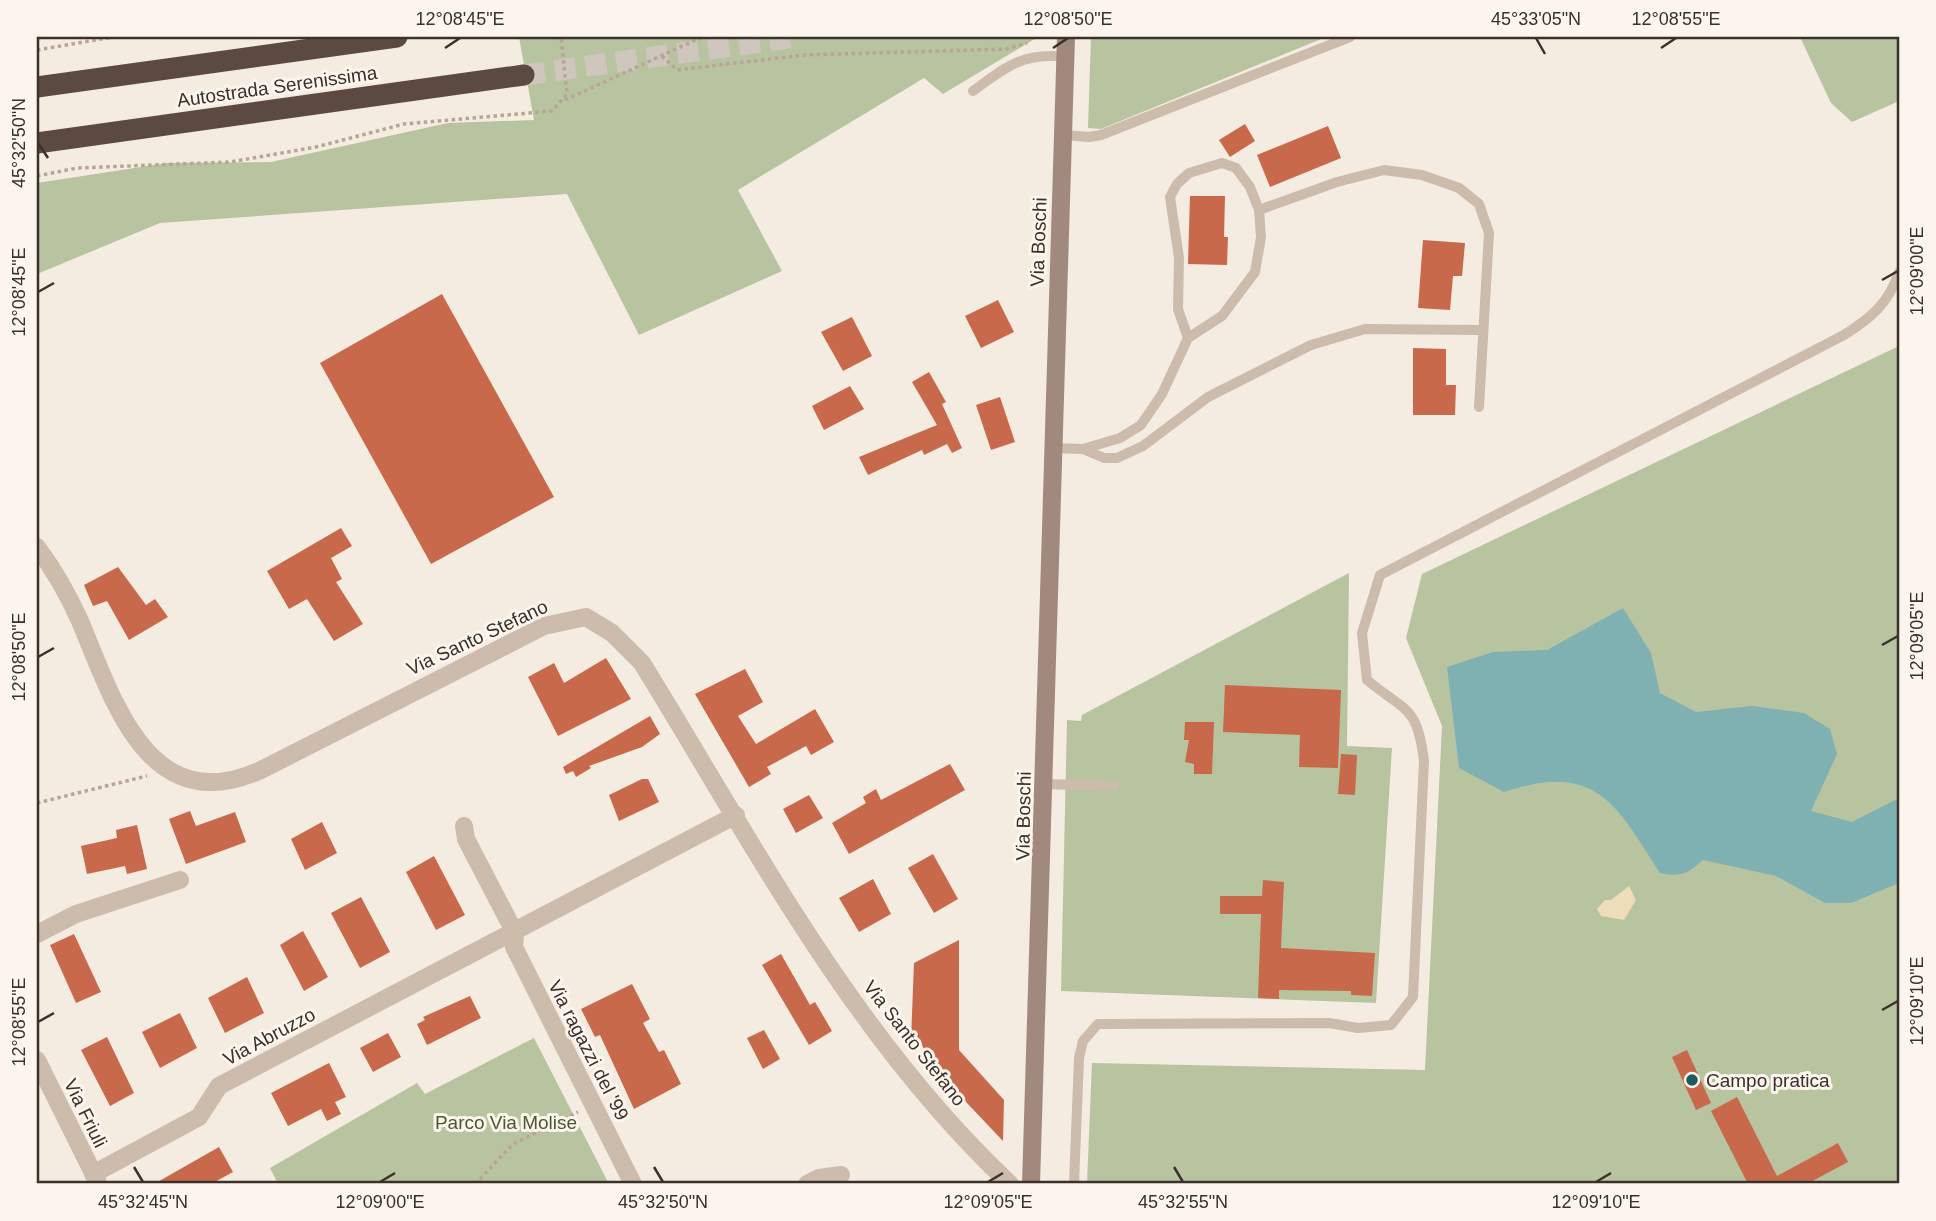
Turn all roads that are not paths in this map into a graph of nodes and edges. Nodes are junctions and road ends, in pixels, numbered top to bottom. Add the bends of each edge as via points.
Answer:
1 (397, 37) edge
2 (1066, 37) edge
3 (1350, 37) edge
4 (1066, 57) junction
5 (524, 75) tunnel mouth
6 (37, 87) edge
7 (973, 91) dead end
8 (1063, 135) junction
9 (37, 143) edge
10 (1259, 210) junction
11 (1899, 272) edge
12 (1482, 330) junction
13 (1188, 338) junction
14 (1479, 407) dead end
15 (1053, 448) junction
16 (1083, 449) junction
17 (37, 547) edge
18 (1045, 784) junction
19 (1114, 786) dead end
20 (736, 815) junction
21 (464, 826) dead end
22 (180, 880) dead end
23 (515, 933) junction
24 (37, 934) edge
25 (37, 1060) edge
26 (841, 1175) dead end
27 (96, 1179) edge
28 (633, 1184) edge
29 (807, 1184) edge
30 (1010, 1184) edge
31 (1031, 1184) edge
32 (1074, 1184) edge

1 - 6 highway, Autostrada Serenissima
2 - 4 main road, Via Boschi
3 - 8 lane via 1101,135
4 - 7 lane via 1040,55 1016,61
4 - 8 main road, Via Boschi
5 - 9 highway, Autostrada Serenissima
8 - 15 main road, Via Boschi
10 - 12 lane via 1384,170 1422,175 1460,188 1479,204 1489,233
10 - 13 lane via 1261,237 1255,272 1222,316
10 - 13 lane via 1236,168 1222,163 1189,173 1177,184 1170,197 1179,258 1178,309
11 - 32 lane via 1892,293 1865,323 1380,575 1362,633 1367,680 1411,711 1424,761 1413,998 1391,1025 1358,1028 1329,1023 1098,1024 1083,1041 1079,1058
12 - 14 lane
12 - 16 lane via 1365,329 1311,345 1208,397 1143,446 1104,458
13 - 16 lane via 1162,394 1141,425 1120,438
15 - 16 lane
15 - 18 main road, Via Boschi
17 - 20 street, Via Santo Stefano via 69,597 117,710 139,742 170,770 201,781 240,780 544,625 586,617 612,633 642,663
18 - 19 lane
18 - 31 main road, Via Boschi
20 - 23 street via 526,923
20 - 30 street, Via Santo Stefano via 837,977 919,1085
21 - 23 street, Via ragazzi del '99 via 466,839
22 - 24 street via 76,914
23 - 27 street, Via Abruzzo via 476,949 219,1086 199,1117
23 - 28 street, Via ragazzi del '99 via 514,947
25 - 27 street, Via Friuli
26 - 29 street

